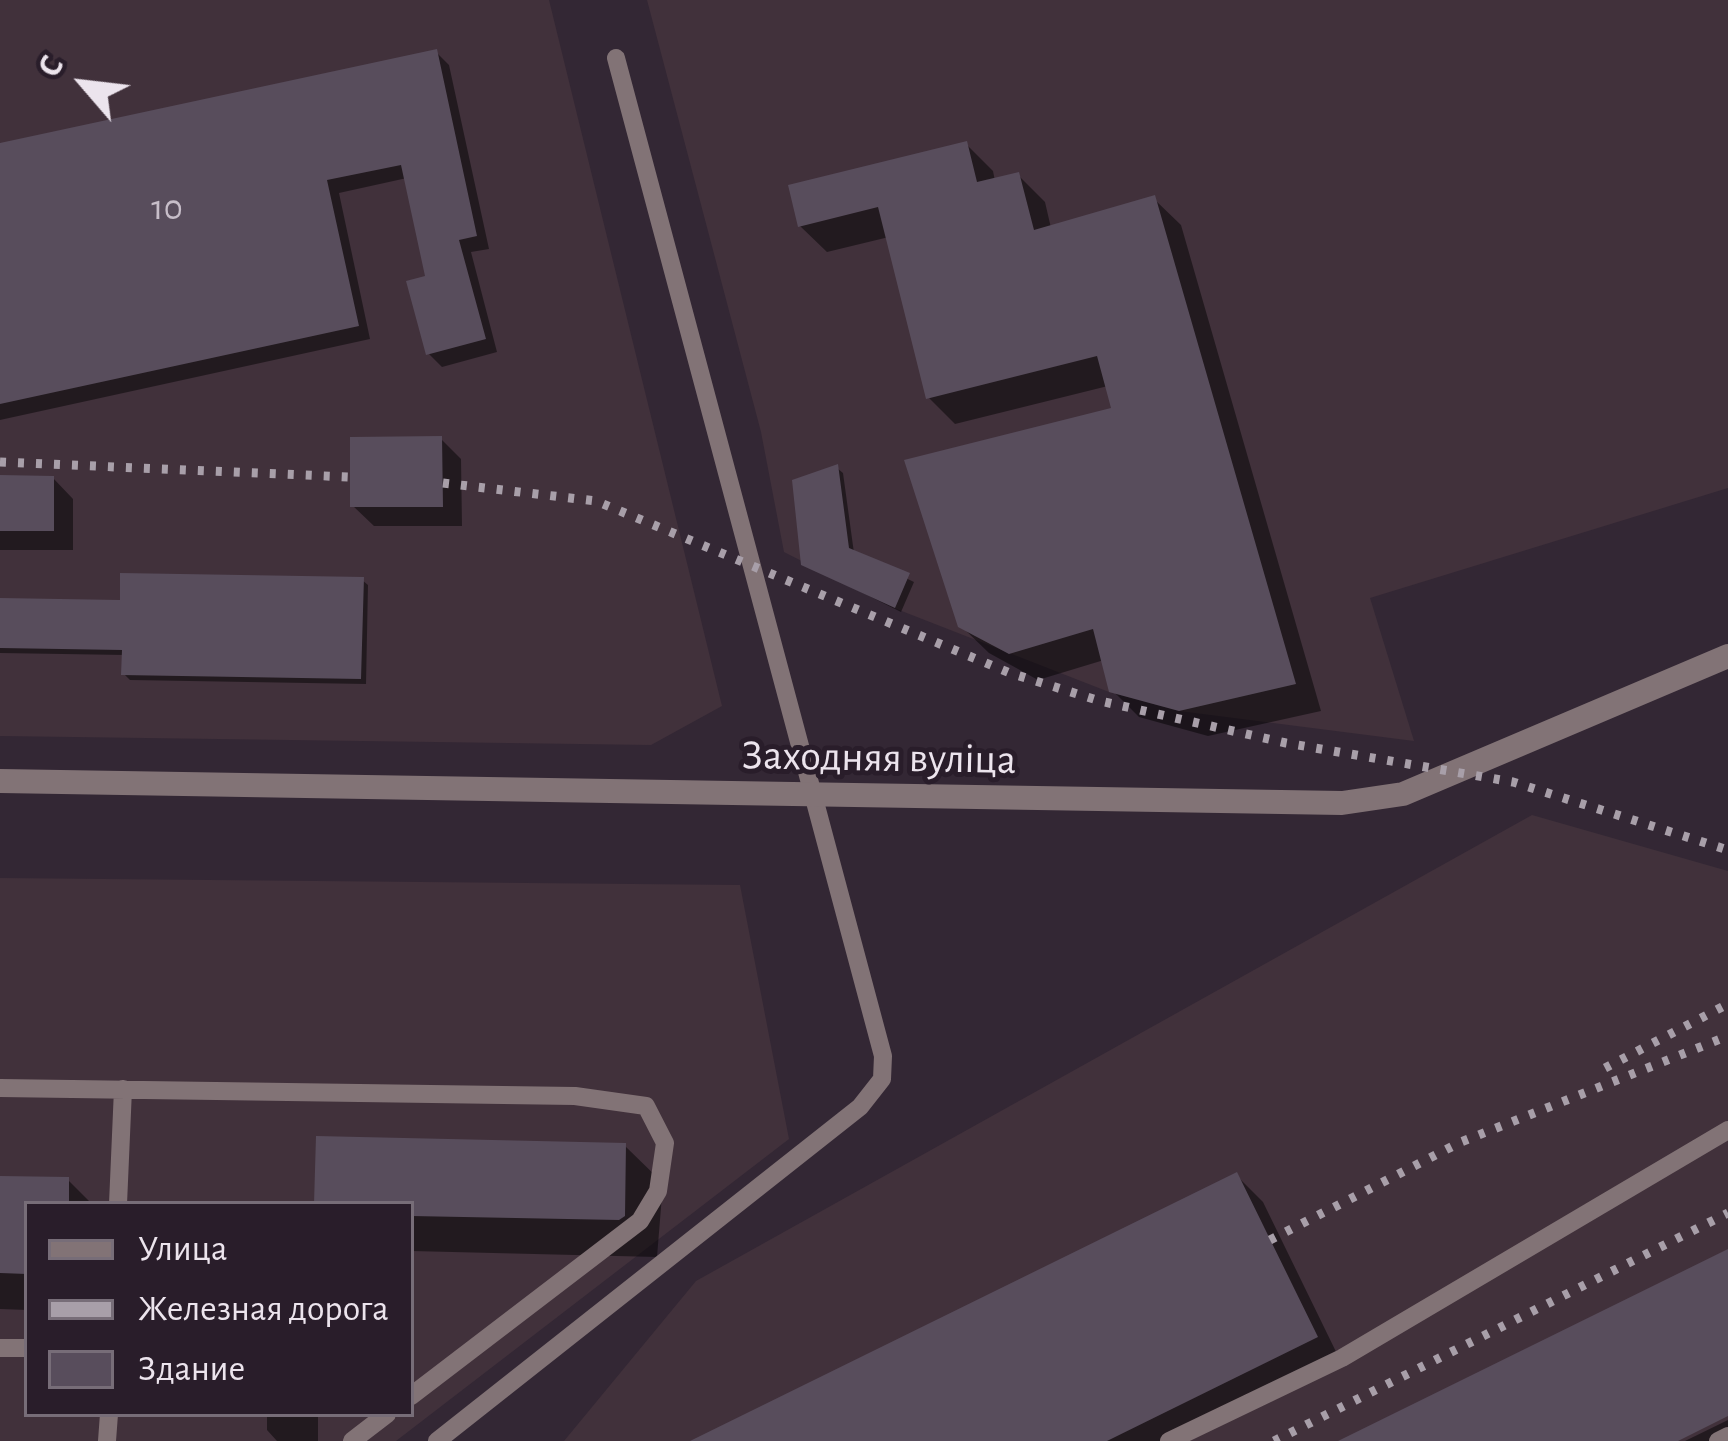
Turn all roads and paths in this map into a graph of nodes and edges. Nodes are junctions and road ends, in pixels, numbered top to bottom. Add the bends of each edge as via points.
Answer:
1 (616, 58) dead end
2 (1728, 656) edge
3 (0, 781) edge
4 (815, 797) junction
5 (0, 1088) edge
6 (123, 1090) junction
7 (1728, 1130) edge
8 (118, 1201) edge
9 (414, 1394) edge
10 (383, 1417) edge
11 (1728, 1436) edge
12 (352, 1441) edge
13 (437, 1441) edge
14 (1168, 1441) edge
15 (1718, 1441) edge

1 - 4 lane
2 - 4 street, Заходняя вуліца via 1403,794 1342,803
3 - 4 street, Заходняя вуліца
4 - 13 lane via 883,1056 882,1079 860,1108
5 - 6 lane
6 - 8 lane
6 - 9 lane via 575,1096 646,1106 665,1143 658,1191 640,1221
7 - 14 lane via 1342,1358
10 - 12 lane
11 - 15 lane

